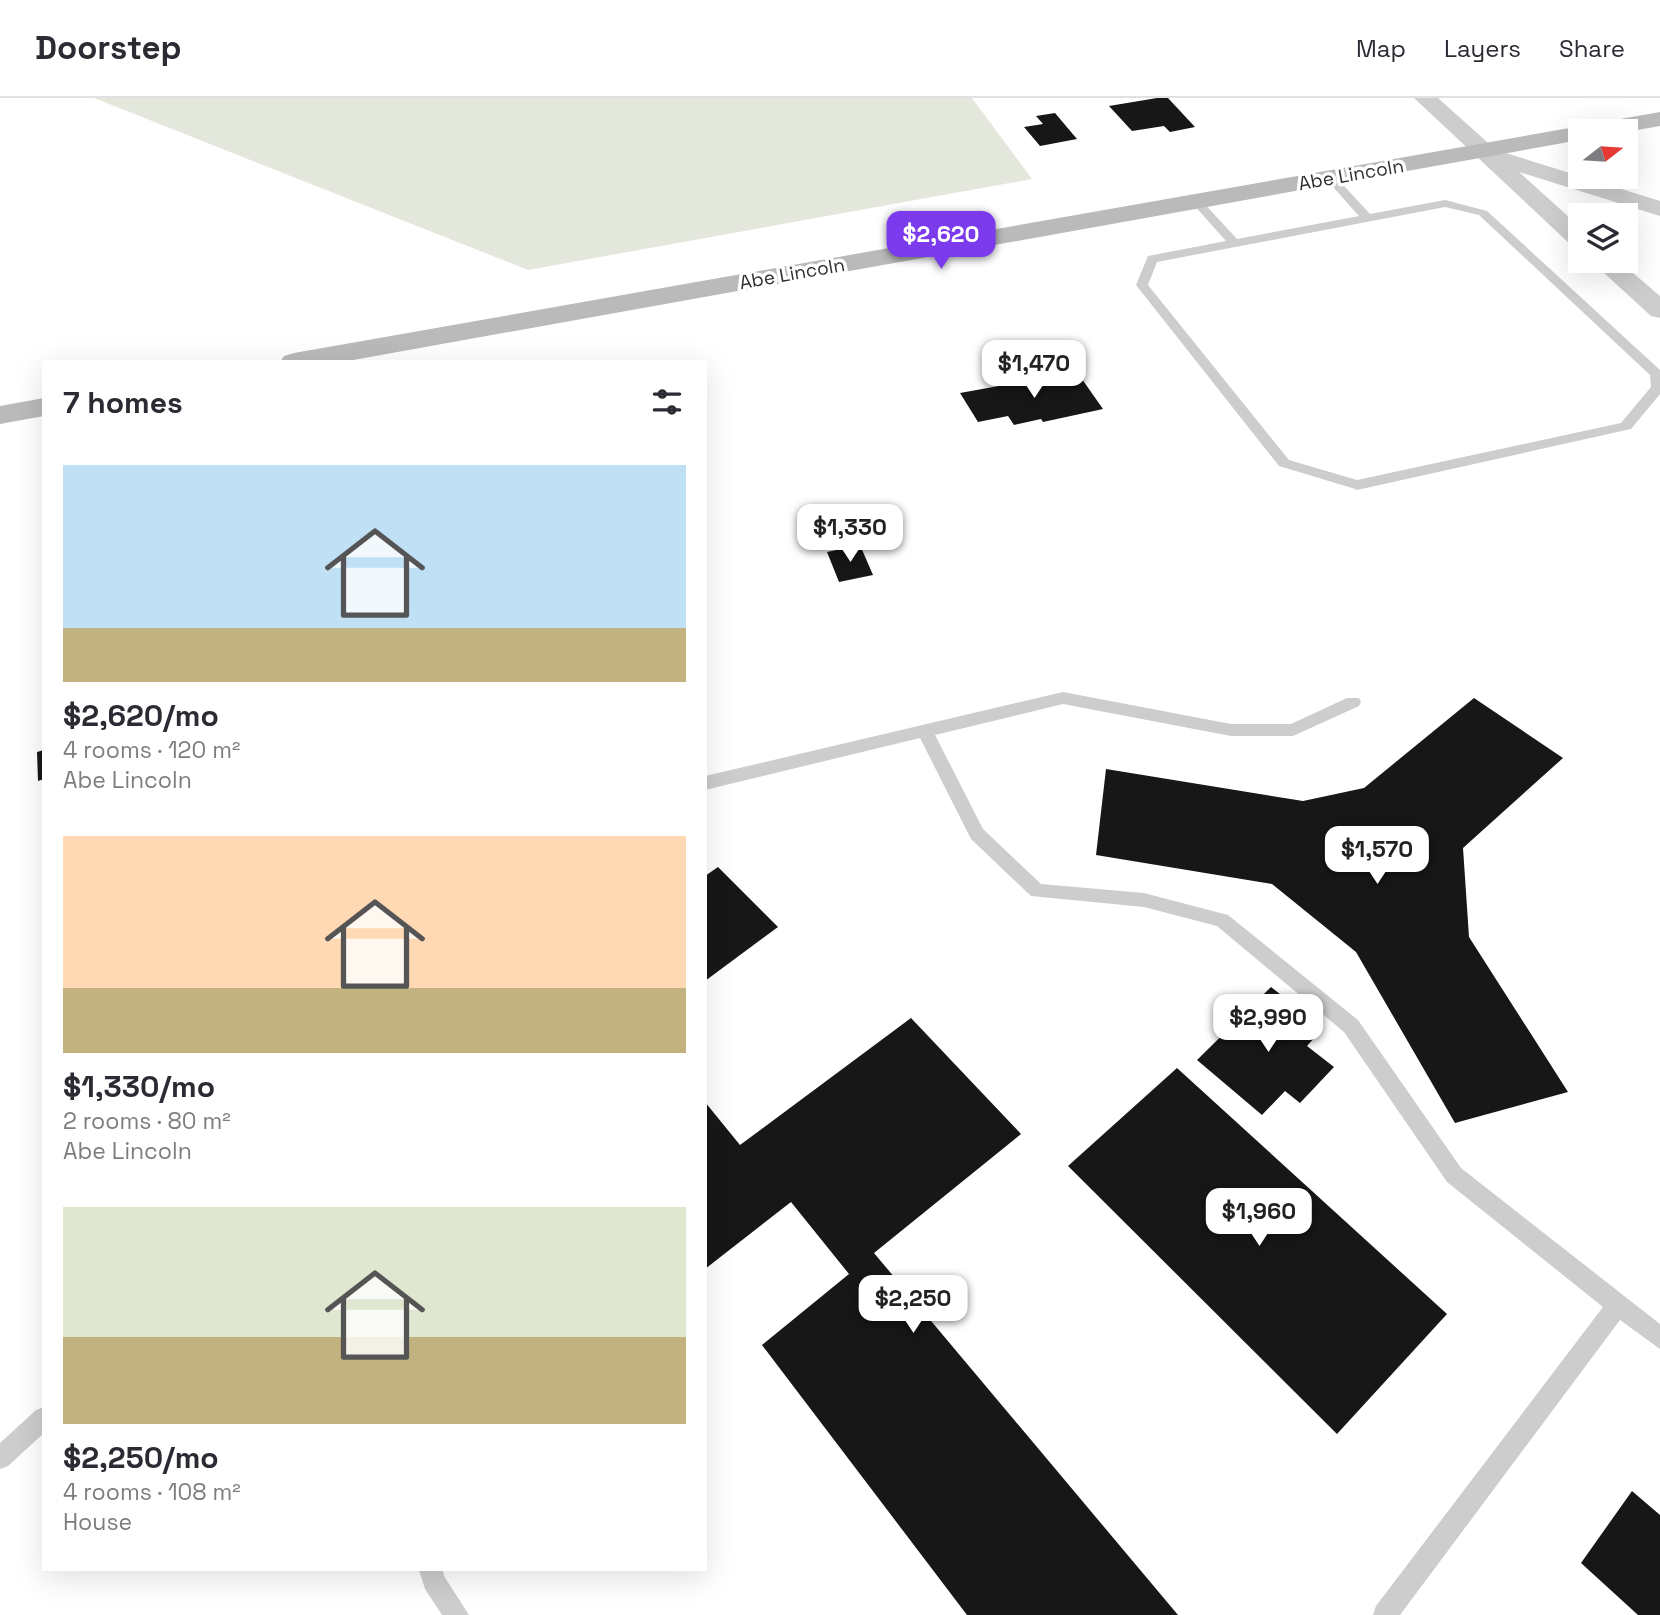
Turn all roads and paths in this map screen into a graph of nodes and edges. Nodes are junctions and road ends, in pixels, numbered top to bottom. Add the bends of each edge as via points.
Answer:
1 (1424, 98) edge
2 (1660, 119) edge
3 (1638, 123) edge
4 (1568, 135) edge
5 (1480, 150) junction
6 (1330, 177) junction
7 (1196, 201) junction
8 (1660, 209) edge
9 (1367, 217) junction
10 (1568, 229) edge
11 (1234, 243) junction
12 (1618, 273) edge
13 (1660, 310) edge
14 (305, 360) edge
15 (1659, 373) edge
16 (42, 407) edge
17 (0, 415) edge
18 (1353, 702) dead end
19 (925, 731) junction
20 (707, 783) edge
21 (1618, 1305) junction
22 (1660, 1338) edge
23 (42, 1420) edge
24 (0, 1458) edge
25 (431, 1571) edge
26 (457, 1615) edge
27 (1385, 1615) edge

1 - 5 street
2 - 3 street
4 - 5 street, Abe Lincoln
5 - 6 street, Abe Lincoln
5 - 8 street
5 - 10 street
6 - 7 street, Abe Lincoln
6 - 9 lane
7 - 11 lane
7 - 14 street, Abe Lincoln
9 - 11 lane
9 - 15 lane via 1445,203 1483,213
11 - 15 lane via 1152,258 1142,285 1284,463 1356,485 1626,426 1658,388
12 - 13 street
16 - 17 street
18 - 19 lane via 1293,730 1231,730 1063,698
19 - 20 lane
19 - 21 lane via 977,834 1037,891 1144,900 1222,920 1351,1026 1454,1175
21 - 22 lane
21 - 27 lane
23 - 24 lane
25 - 26 lane

